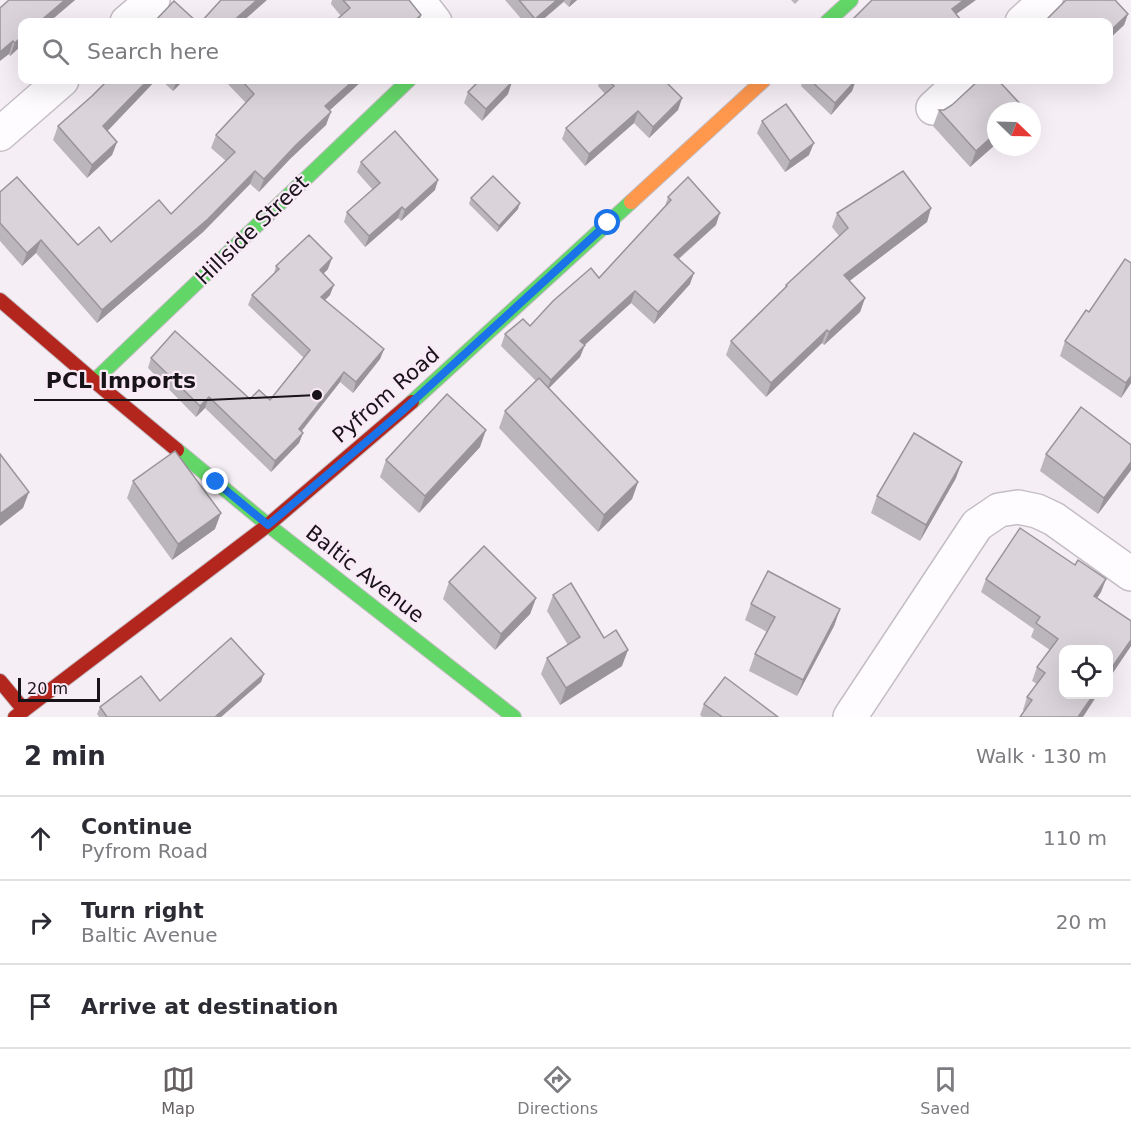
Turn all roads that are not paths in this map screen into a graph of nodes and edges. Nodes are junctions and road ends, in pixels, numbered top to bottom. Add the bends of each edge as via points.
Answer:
1 (153, 0) edge
2 (418, 0) edge
3 (851, 0) edge
4 (1046, 0) edge
5 (132, 18) edge
6 (432, 18) edge
7 (831, 18) edge
8 (1026, 18) edge
9 (57, 84) edge
10 (405, 84) edge
11 (760, 84) edge
12 (959, 84) edge
13 (933, 108) dead end
14 (0, 134) edge
15 (0, 300) edge
16 (94, 381) junction
17 (268, 525) junction
18 (1131, 574) edge
19 (0, 681) edge
20 (20, 714) edge
21 (514, 717) edge
22 (849, 717) edge

1 - 5 street
2 - 6 street
3 - 7 street
4 - 8 street
9 - 14 street
10 - 16 street, Hillside Street
11 - 17 street, Pyfrom Road via 399,414
12 - 13 street
15 - 16 street, Baltic Avenue
16 - 17 street, Baltic Avenue
17 - 20 street, Pyfrom Road
17 - 21 street, Baltic Avenue
18 - 22 street via 1037,510 999,510 977,525
19 - 20 street

